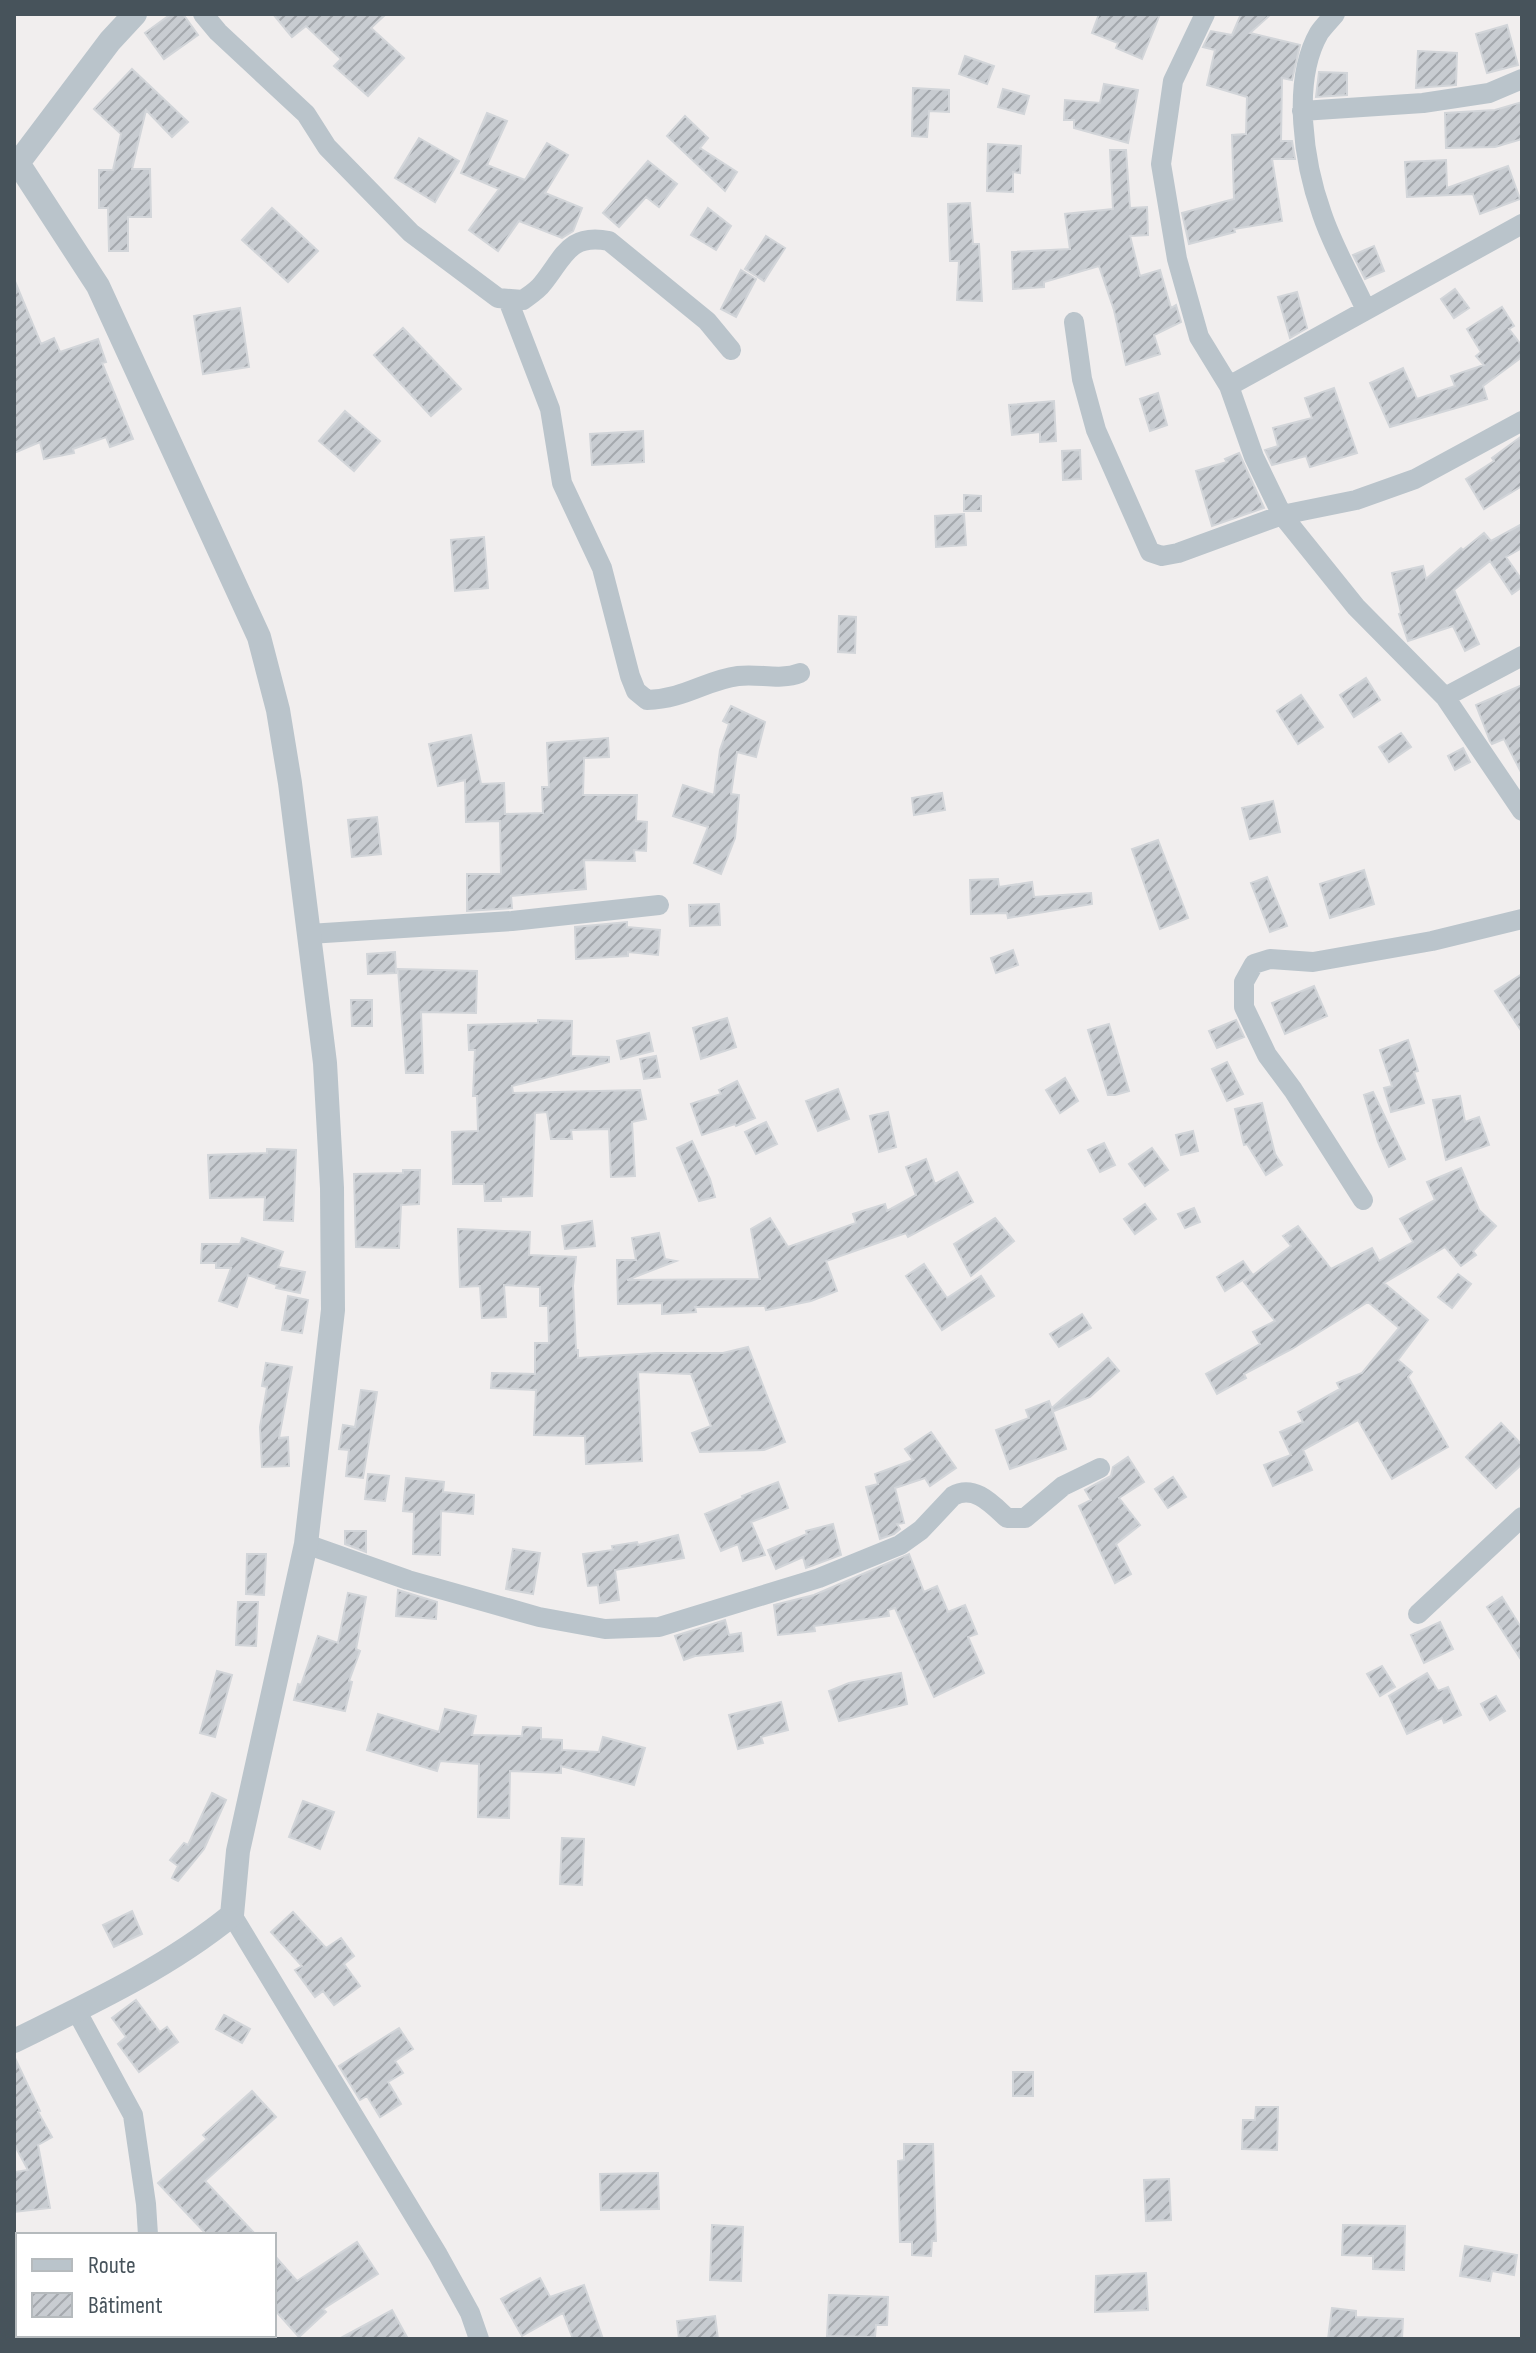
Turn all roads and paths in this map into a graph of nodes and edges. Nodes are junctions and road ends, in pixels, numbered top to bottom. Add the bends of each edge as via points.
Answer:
1 (135, 14) edge
2 (203, 14) edge
3 (1205, 14) edge
4 (1335, 14) edge
5 (1522, 79) edge
6 (1302, 111) junction
7 (16, 164) edge
8 (1522, 224) edge
9 (508, 300) junction
10 (1366, 310) junction
11 (1074, 322) dead end
12 (731, 350) dead end
13 (1229, 386) junction
14 (1522, 421) edge
15 (1282, 515) junction
16 (1522, 656) edge
17 (800, 673) dead end
18 (1445, 697) junction
19 (1522, 811) edge
20 (659, 905) dead end
21 (1522, 919) edge
22 (309, 934) junction
23 (1363, 1200) dead end
24 (1100, 1468) dead end
25 (1522, 1517) edge
26 (306, 1544) junction
27 (1418, 1614) dead end
28 (232, 1915) junction
29 (76, 2010) junction
30 (14, 2041) edge
31 (148, 2233) edge
32 (479, 2339) edge

1 - 7 street
2 - 9 street via 306,114 327,147 411,233 498,298
3 - 13 street via 1173,81 1161,164 1177,259 1199,337
4 - 6 street via 1319,34 1306,67
5 - 6 street via 1489,93 1423,103
6 - 10 street via 1322,215
7 - 22 street via 98,286 259,637 278,710
8 - 10 street
9 - 12 street via 523,300 541,285 566,249 594,238 609,241 707,321
9 - 17 street via 550,409 562,483 602,568 636,691 647,700 669,699 740,676
10 - 13 street
11 - 15 street via 1096,430 1150,552 1178,553
13 - 15 street
14 - 15 street via 1415,479 1356,500
15 - 18 street via 1356,607
16 - 18 street
18 - 19 street
20 - 22 street
21 - 23 street via 1313,962 1270,959 1254,964 1244,982 1244,1007 1267,1055
22 - 26 street via 326,1079 333,1310
24 - 26 street via 1063,1486 1025,1518 1007,1518 985,1498 960,1492 900,1545 819,1578 659,1627 605,1629 539,1617
25 - 27 street
26 - 28 street via 238,1851
28 - 29 street via 196,1945
28 - 32 street via 438,2255
29 - 30 street
29 - 31 street via 133,2115

